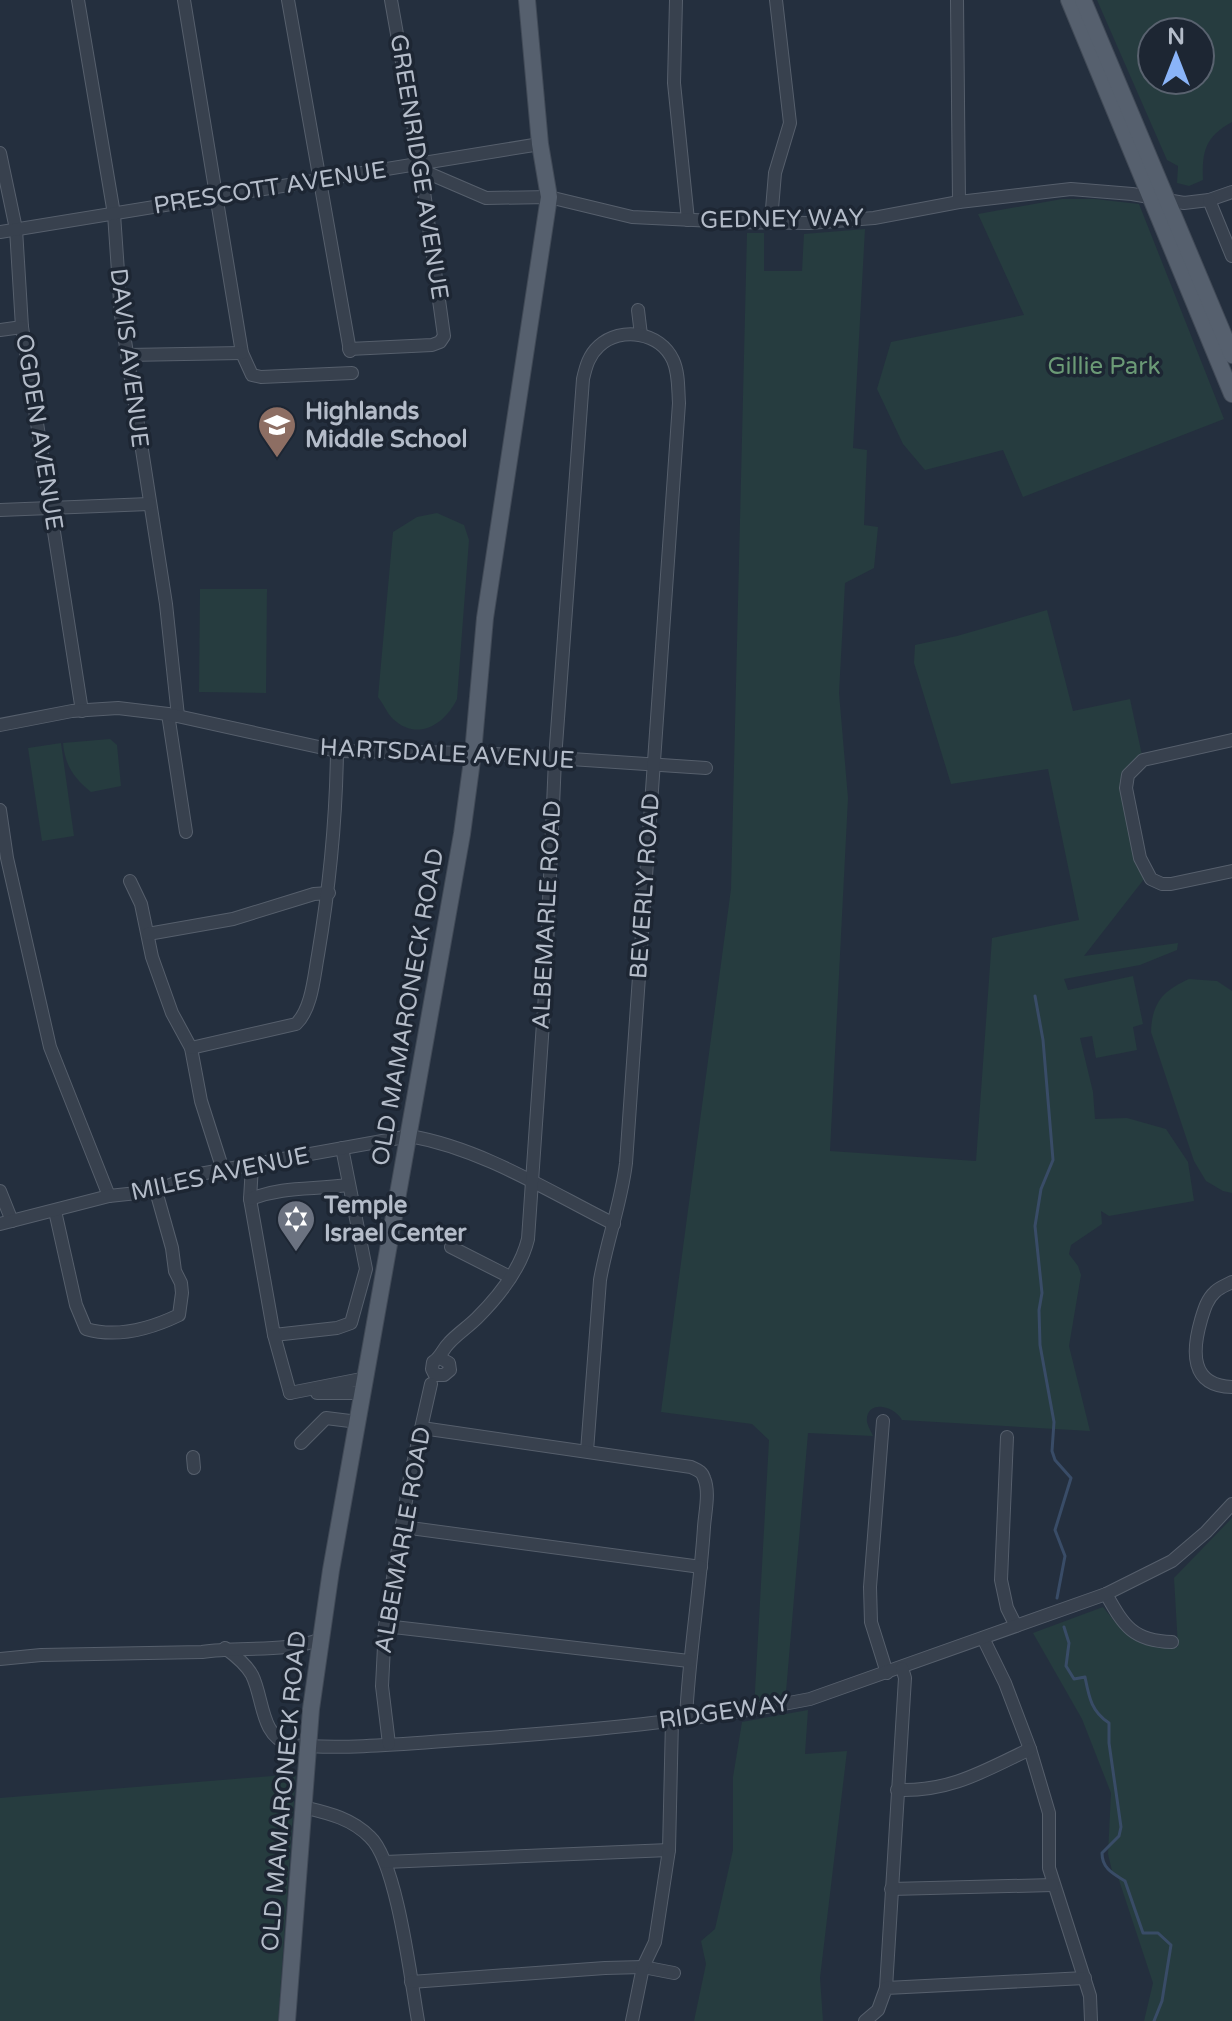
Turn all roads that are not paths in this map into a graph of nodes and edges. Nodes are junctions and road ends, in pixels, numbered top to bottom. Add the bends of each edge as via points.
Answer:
1 (78, 0) edge
2 (184, 0) edge
3 (288, 0) edge
4 (391, 0) edge
5 (527, 0) edge
6 (676, 0) edge
7 (776, 0) edge
8 (957, 0) edge
9 (1069, 0) edge
10 (1083, 0) edge
11 (540, 144) junction
12 (0, 153) edge
13 (420, 167) junction
14 (320, 179) junction
15 (1232, 192) edge
16 (1148, 196) junction
17 (215, 197) junction
18 (549, 197) junction
19 (1167, 200) junction
20 (1209, 200) junction
21 (959, 202) junction
22 (114, 214) junction
23 (688, 220) junction
24 (771, 221) junction
25 (16, 229) junction
26 (0, 232) edge
27 (1232, 256) edge
28 (638, 310) dead end
29 (22, 327) junction
30 (0, 330) edge
31 (641, 335) junction
32 (242, 353) junction
33 (127, 355) junction
34 (1232, 355) edge
35 (352, 373) dead end
36 (1232, 394) edge
37 (149, 504) junction
38 (51, 509) junction
39 (0, 510) edge
40 (82, 711) junction
41 (173, 715) junction
42 (0, 725) edge
43 (1232, 740) edge
44 (337, 751) junction
45 (473, 753) junction
46 (555, 759) junction
47 (652, 765) junction
48 (706, 768) dead end
49 (0, 810) edge
50 (186, 832) dead end
51 (1232, 871) edge
52 (130, 881) dead end
53 (329, 893) junction
54 (148, 934) junction
55 (191, 1048) junction
56 (410, 1136) junction
57 (342, 1148) junction
58 (252, 1166) junction
59 (223, 1170) junction
60 (530, 1182) junction
61 (348, 1185) junction
62 (0, 1191) edge
63 (156, 1191) junction
64 (109, 1196) junction
65 (250, 1199) junction
66 (55, 1211) junction
67 (6, 1223) edge
68 (614, 1224) junction
69 (451, 1247) dead end
70 (510, 1277) junction
71 (1232, 1282) edge
72 (274, 1335) junction
73 (440, 1358) dead end
74 (431, 1384) dead end
75 (365, 1386) junction
76 (1232, 1387) edge
77 (883, 1421) dead end
78 (358, 1422) junction
79 (422, 1428) junction
80 (1007, 1437) dead end
81 (301, 1443) dead end
82 (587, 1451) junction
83 (1232, 1504) edge
84 (403, 1527) junction
85 (701, 1567) junction
86 (1106, 1594) junction
87 (385, 1626) junction
88 (1016, 1626) junction
89 (983, 1638) junction
90 (321, 1639) junction
91 (1172, 1642) dead end
92 (225, 1648) junction
93 (0, 1659) edge
94 (689, 1661) junction
95 (902, 1668) junction
96 (887, 1673) junction
97 (686, 1718) junction
98 (672, 1720) junction
99 (389, 1744) junction
100 (308, 1746) junction
101 (1030, 1749) junction
102 (897, 1790) junction
103 (303, 1807) junction
104 (669, 1850) junction
105 (385, 1862) junction
106 (1053, 1885) junction
107 (891, 1889) junction
108 (643, 1967) junction
109 (674, 1973) dead end
110 (1085, 1978) junction
111 (411, 1982) junction
112 (886, 1988) junction
113 (287, 2021) edge
114 (418, 2021) edge
115 (632, 2021) edge
116 (865, 2021) edge
117 (1091, 2021) edge

1 - 22 street, DAVIS AVENUE
2 - 17 street
3 - 14 street
4 - 13 street, GREENRIDGE AVENUE
5 - 11 main road, OLD MAMARONECK ROAD
6 - 23 street via 674,83
7 - 24 street via 790,123 775,173
8 - 21 street
9 - 16 main road
10 - 19 main road
11 - 13 street, PRESCOTT AVENUE
11 - 18 main road, OLD MAMARONECK ROAD
12 - 25 street, OGDEN AVENUE
13 - 14 street, PRESCOTT AVENUE
13 - 14 street, GREENRIDGE AVENUE via 444,334 432,345 350,350
13 - 18 street, GEDNEY WAY via 486,198
14 - 17 street, PRESCOTT AVENUE
15 - 20 street, GEDNEY WAY
16 - 19 street, GEDNEY WAY
16 - 21 street, GEDNEY WAY via 1071,189
16 - 36 main road
17 - 22 street, PRESCOTT AVENUE
17 - 32 street
18 - 23 street, GEDNEY WAY via 632,217
18 - 45 main road, OLD MAMARONECK ROAD via 485,618
19 - 20 street, GEDNEY WAY
19 - 34 main road
20 - 27 street
21 - 24 street, GEDNEY WAY via 874,218
22 - 25 street, PRESCOTT AVENUE
22 - 33 street, DAVIS AVENUE
23 - 24 street, GEDNEY WAY
25 - 26 street, PRESCOTT AVENUE
25 - 29 street, OGDEN AVENUE
28 - 31 street
29 - 30 street
29 - 38 street, OGDEN AVENUE
31 - 46 street, ALBEMARLE ROAD via 607,340 588,361 583,379
31 - 47 street, BEVERLY ROAD via 665,348 674,361 679,403
32 - 33 street
32 - 35 street via 252,375 261,377
33 - 37 street, DAVIS AVENUE
37 - 38 street
37 - 41 street, DAVIS AVENUE via 166,604
38 - 39 street
38 - 40 street, OGDEN AVENUE
40 - 41 street, HARTSDALE AVENUE via 118,708
40 - 42 street, HARTSDALE AVENUE
41 - 44 street, HARTSDALE AVENUE
41 - 50 street, DAVIS AVENUE
43 - 51 street via 1143,760 1128,775 1126,788 1140,858 1151,879 1171,884
44 - 45 street, HARTSDALE AVENUE
44 - 53 street
45 - 46 street, HARTSDALE AVENUE
45 - 56 main road, OLD MAMARONECK ROAD
46 - 47 street, HARTSDALE AVENUE
46 - 60 street, ALBEMARLE ROAD
47 - 48 street, HARTSDALE AVENUE
47 - 68 street, BEVERLY ROAD via 626,1163
49 - 64 street via 50,1047
52 - 54 street
53 - 54 street via 233,919
53 - 55 street via 303,1018
54 - 55 street via 172,1013
55 - 59 street
56 - 57 street, MILES AVENUE
56 - 60 street, MILES AVENUE via 441,1142
56 - 75 main road, OLD MAMARONECK ROAD
57 - 58 street, MILES AVENUE
57 - 61 street
58 - 59 street, MILES AVENUE
58 - 65 street
59 - 63 street, MILES AVENUE
60 - 68 street, MILES AVENUE
60 - 70 street, ALBEMARLE ROAD via 528,1239
61 - 65 street via 290,1187
61 - 72 street via 366,1269 351,1323
62 - 67 street
63 - 64 street, MILES AVENUE
63 - 66 street via 182,1293 179,1315 137,1330 103,1334 86,1329
64 - 66 street, MILES AVENUE
65 - 72 street
66 - 67 street, MILES AVENUE
68 - 82 street, BEVERLY ROAD via 600,1280
69 - 70 street
70 - 73 street, ALBEMARLE ROAD
71 - 76 street via 1206,1304 1195,1341 1203,1376 1210,1383
72 - 75 street via 290,1393
74 - 79 street, ALBEMARLE ROAD
75 - 78 main road, OLD MAMARONECK ROAD
77 - 96 street via 870,1587 871,1622
78 - 81 street via 326,1418
78 - 90 main road, OLD MAMARONECK ROAD
79 - 82 street
79 - 84 street, ALBEMARLE ROAD
80 - 88 street via 1001,1580
82 - 85 street via 700,1471 706,1491
83 - 86 street, RIDGEWAY via 1172,1561
84 - 85 street
84 - 87 street, ALBEMARLE ROAD
85 - 94 street
86 - 88 street, RIDGEWAY
86 - 91 street via 1131,1632
87 - 94 street
87 - 99 street, ALBEMARLE ROAD via 382,1686
88 - 89 street, RIDGEWAY
89 - 95 street, RIDGEWAY
89 - 101 street
90 - 92 street via 307,1645
90 - 100 main road, OLD MAMARONECK ROAD
92 - 93 street
92 - 100 street, RIDGEWAY via 252,1674 275,1739
94 - 97 street
95 - 96 street, RIDGEWAY
95 - 102 street
96 - 97 street, RIDGEWAY via 810,1699
97 - 98 street, RIDGEWAY
98 - 99 street, RIDGEWAY
98 - 104 street
99 - 100 street, RIDGEWAY
100 - 103 main road, OLD MAMARONECK ROAD
101 - 102 street via 953,1784
101 - 106 street via 1049,1813
102 - 107 street
103 - 105 street via 356,1825 373,1839
103 - 113 main road, OLD MAMARONECK ROAD
104 - 105 street
104 - 108 street via 655,1942
105 - 111 street
106 - 107 street
106 - 110 street
107 - 112 street
108 - 109 street
108 - 111 street
108 - 115 street
110 - 112 street
110 - 117 street
111 - 114 street
112 - 116 street via 878,2010

